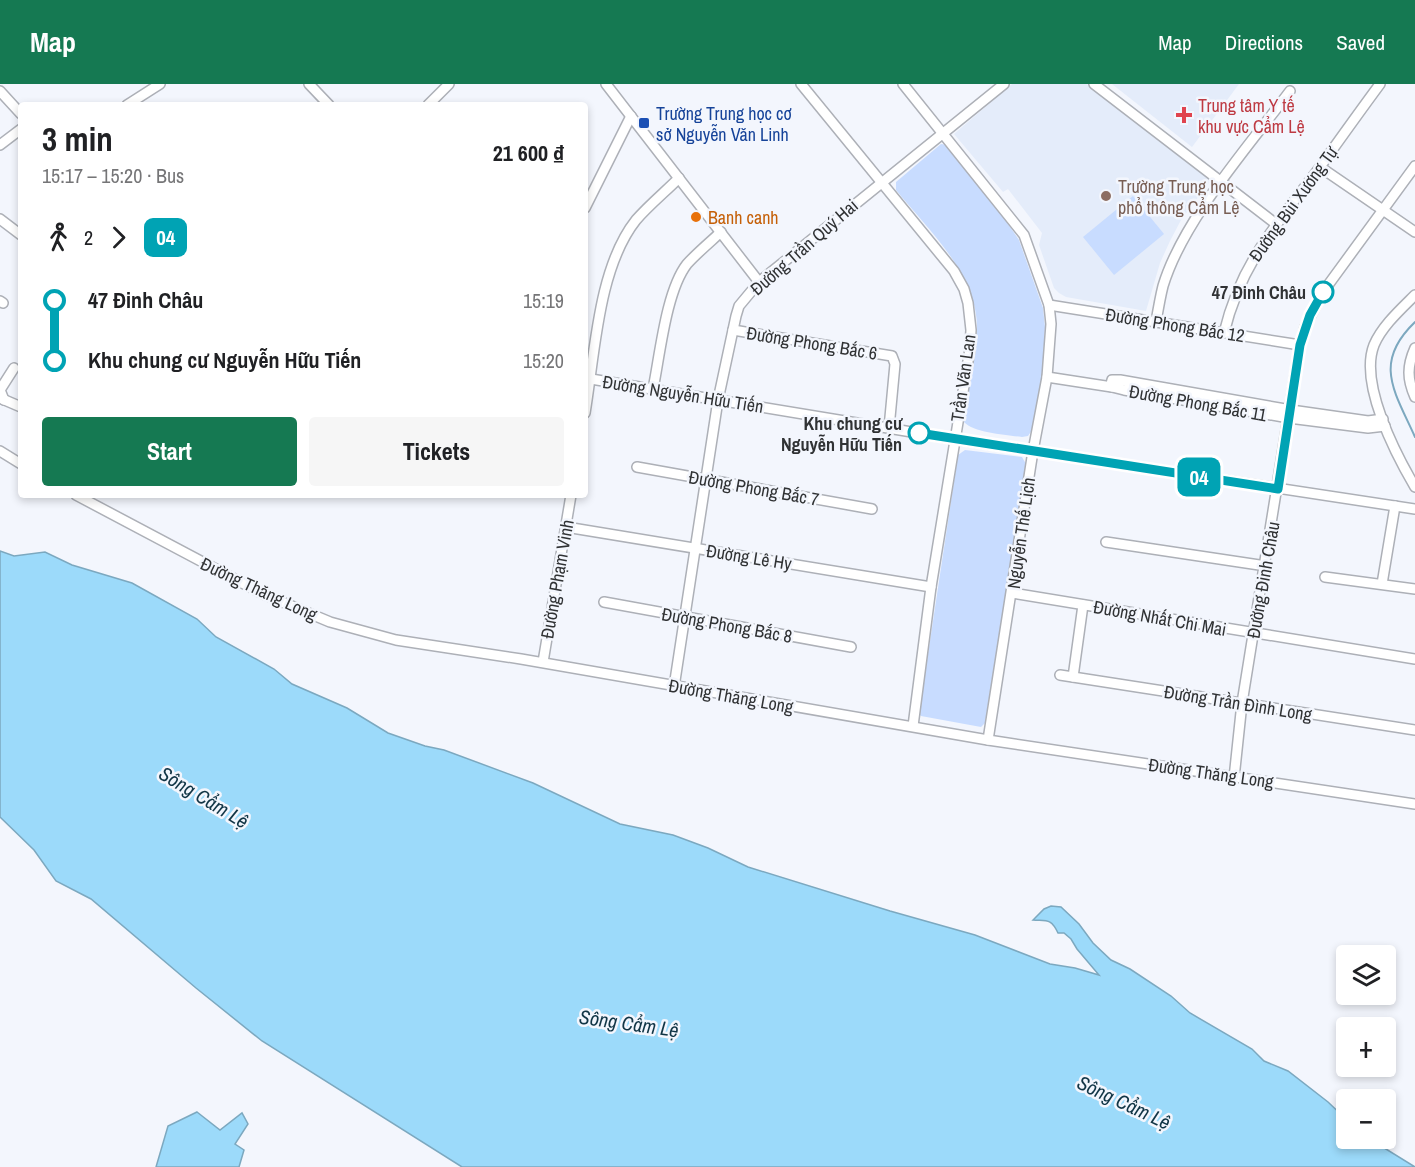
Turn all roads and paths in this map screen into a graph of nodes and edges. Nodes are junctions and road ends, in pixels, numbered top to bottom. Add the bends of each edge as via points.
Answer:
1 (160, 84) edge
2 (309, 84) edge
3 (449, 84) edge
4 (606, 84) edge
5 (801, 84) edge
6 (903, 84) edge
7 (1004, 84) edge
8 (1094, 84) edge
9 (1374, 86) edge
10 (0, 91) edge
11 (1290, 91) dead end
12 (132, 102) edge
13 (326, 102) edge
14 (434, 102) edge
15 (18, 111) edge
16 (631, 116) junction
17 (18, 131) edge
18 (944, 133) junction
19 (0, 145) edge
20 (1415, 166) edge
21 (1320, 167) junction
22 (679, 178) junction
23 (882, 181) junction
24 (1222, 182) junction
25 (589, 190) edge
26 (1384, 210) junction
27 (0, 219) edge
28 (1276, 224) junction
29 (721, 232) junction
30 (1415, 232) edge
31 (18, 233) edge
32 (759, 282) junction
33 (1415, 295) edge
34 (1049, 305) junction
35 (1156, 322) junction
36 (733, 330) junction
37 (1224, 333) junction
38 (1300, 345) junction
39 (1415, 348) edge
40 (14, 368) dead end
41 (1047, 377) junction
42 (591, 379) junction
43 (653, 389) junction
44 (588, 396) edge
45 (1415, 397) edge
46 (2, 399) edge
47 (718, 400) junction
48 (18, 406) edge
49 (1290, 414) junction
50 (1384, 423) junction
51 (889, 428) junction
52 (954, 440) junction
53 (1033, 451) junction
54 (0, 452) edge
55 (18, 462) edge
56 (637, 467) dead end
57 (707, 479) junction
58 (1415, 487) edge
59 (1278, 489) junction
60 (82, 498) edge
61 (571, 498) edge
62 (1395, 506) junction
63 (1415, 508) edge
64 (872, 509) dead end
65 (566, 527) junction
66 (1106, 542) dead end
67 (696, 549) junction
68 (1266, 566) junction
69 (1326, 577) dead end
70 (1382, 584) junction
71 (931, 587) junction
72 (1415, 589) edge
73 (1012, 593) junction
74 (604, 602) dead end
75 (1083, 605) junction
76 (684, 618) junction
77 (1254, 634) junction
78 (851, 647) dead end
79 (1415, 659) edge
80 (543, 662) junction
81 (1060, 675) dead end
82 (1073, 677) junction
83 (674, 687) junction
84 (1242, 703) junction
85 (913, 726) junction
86 (1415, 730) edge
87 (988, 740) junction
88 (1234, 778) junction
89 (1415, 804) edge

1 - 12 street
2 - 13 street
3 - 14 street
4 - 16 street
5 - 23 street, Trần Văn Lan
6 - 18 street, Nguyễn Thế Lịch
7 - 18 street, Đường Trần Quý Hai
8 - 24 street
9 - 21 street, Đường Bùi Xương Tự
10 - 15 street
11 - 24 street
16 - 22 street
16 - 25 street
17 - 19 street
18 - 23 street, Đường Trần Quý Hai
18 - 34 street, Nguyễn Thế Lịch via 1024,235
20 - 26 street, Đường Đinh Châu
21 - 26 street
21 - 28 street, Đường Bùi Xương Tự
22 - 29 street
22 - 42 street via 637,219 620,247 602,303
23 - 32 street, Đường Trần Quý Hai
23 - 52 street, Trần Văn Lan via 942,255 964,289 971,339
24 - 28 street
24 - 35 street via 1174,259 1163,286
26 - 30 street
26 - 38 street, Đường Đinh Châu via 1323,292
27 - 31 street
28 - 37 street, Đường Bùi Xương Tự via 1241,280
29 - 32 street
29 - 43 street via 686,265 678,280
32 - 36 street, Đường Trần Quý Hai via 739,306
33 - 50 street via 1383,330 1370,358 1370,375
34 - 35 street, Đường Phong Bắc 12
34 - 41 street, Nguyễn Thế Lịch
35 - 37 street, Đường Phong Bắc 12
36 - 47 street, Đường Trần Quý Hai
36 - 51 street, Đường Phong Bắc 6 via 892,356
37 - 38 street, Đường Phong Bắc 12
38 - 49 street, Đường Đinh Châu
39 - 45 street via 1408,381
40 - 46 street via 0,390
41 - 49 street, Đường Phong Bắc 11 via 1112,387 1112,380 1120,380
41 - 53 street, Nguyễn Thế Lịch
42 - 43 street, Đường Nguyễn Hữu Tiến
42 - 44 street
43 - 47 street, Đường Nguyễn Hữu Tiến
46 - 48 street
47 - 51 street, Đường Nguyễn Hữu Tiến
47 - 57 street, Đường Trần Quý Hai
49 - 50 street, Đường Phong Bắc 11
49 - 59 street, Đường Đinh Châu
50 - 58 street
51 - 52 street, Đường Nguyễn Hữu Tiến
52 - 53 street, Đường Nguyễn Hữu Tiến
52 - 71 street, Trần Văn Lan
53 - 59 street, Đường Nguyễn Hữu Tiến
53 - 73 street, Nguyễn Thế Lịch
54 - 55 street
56 - 57 street, Đường Phong Bắc 7
57 - 64 street, Đường Phong Bắc 7
57 - 67 street, Đường Trần Quý Hai
59 - 62 street, Đường Nguyễn Hữu Tiến
59 - 68 street, Đường Đinh Châu
60 - 80 street, Đường Thăng Long via 263,594 330,622 396,640
61 - 65 street, Đường Phạm Vinh
62 - 63 street, Đường Nguyễn Hữu Tiến
62 - 70 street
65 - 67 street, Đường Lê Hy
65 - 80 street, Đường Phạm Vinh
66 - 68 street
67 - 71 street, Đường Lê Hy
67 - 76 street, Đường Trần Quý Hai
68 - 77 street, Đường Đinh Châu
69 - 70 street
70 - 72 street
71 - 85 street, Trần Văn Lan
73 - 75 street, Đường Nhất Chi Mai
73 - 87 street, Nguyễn Thế Lịch
74 - 76 street, Đường Phong Bắc 8
75 - 77 street, Đường Nhất Chi Mai
75 - 82 street
76 - 78 street, Đường Phong Bắc 8
76 - 83 street, Đường Trần Quý Hai
77 - 79 street, Đường Nhất Chi Mai
77 - 84 street, Đường Đinh Châu
80 - 83 street, Đường Thăng Long
81 - 82 street, Đường Trần Đình Long
82 - 84 street, Đường Trần Đình Long
83 - 85 street, Đường Thăng Long
84 - 86 street, Đường Trần Đình Long
84 - 88 street, Đường Đinh Châu
85 - 87 street, Đường Thăng Long
87 - 88 street, Đường Thăng Long
88 - 89 street, Đường Thăng Long

